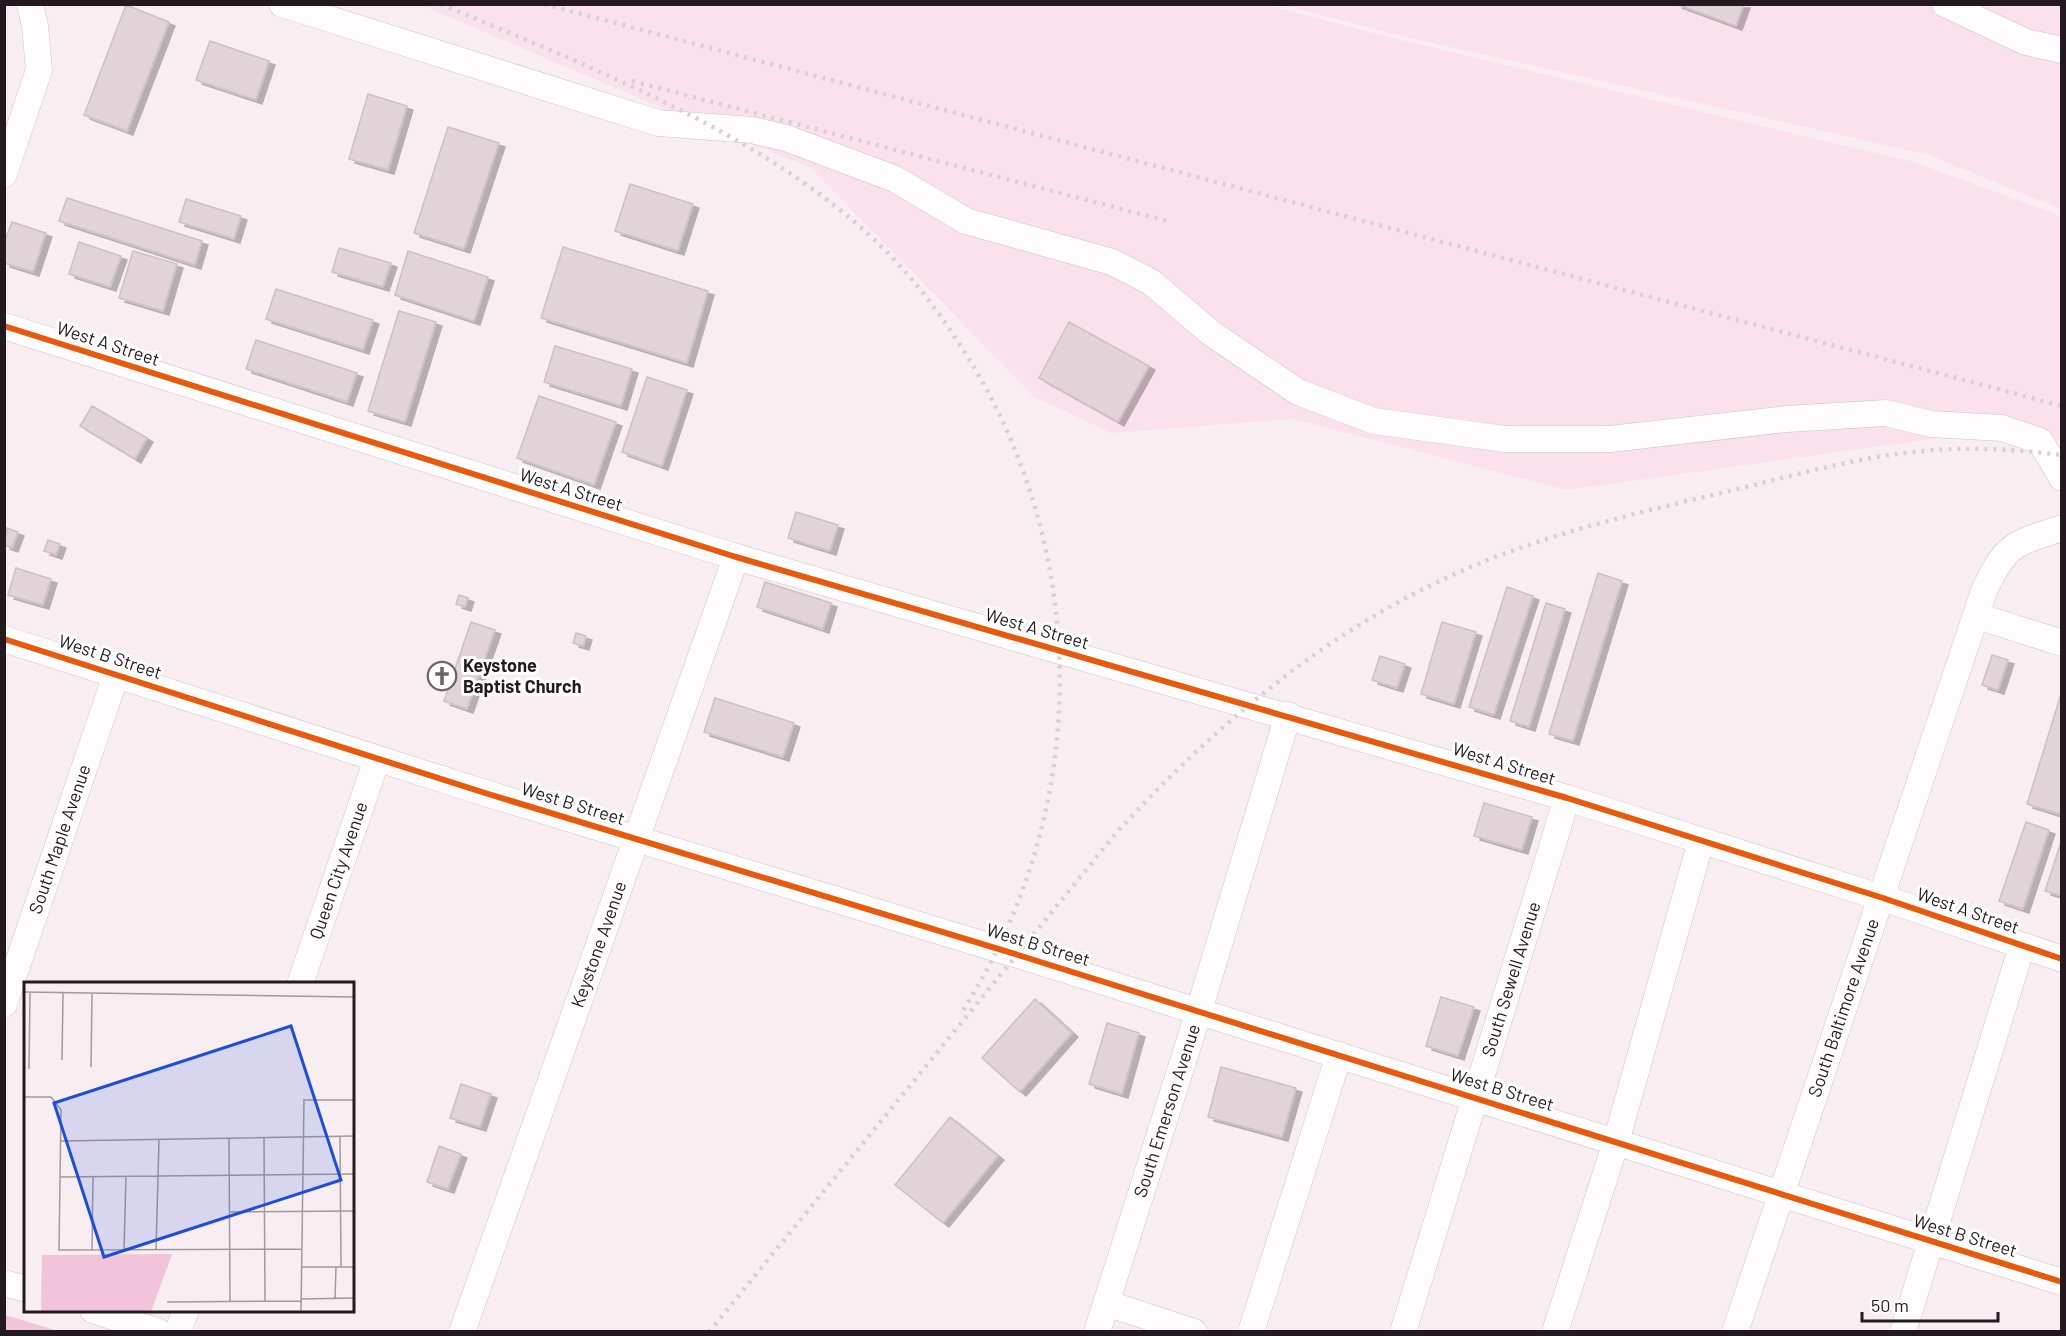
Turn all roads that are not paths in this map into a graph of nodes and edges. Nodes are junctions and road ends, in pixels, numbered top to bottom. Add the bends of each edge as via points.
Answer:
1 (30, 4) edge
2 (282, 4) edge
3 (1945, 4) edge
4 (2061, 50) edge
5 (4, 174) edge
6 (4, 326) edge
7 (2061, 478) edge
8 (2061, 528) edge
9 (736, 557) junction
10 (1977, 616) junction
11 (4, 639) edge
12 (2061, 643) edge
13 (116, 675) junction
14 (1288, 715) junction
15 (377, 759) junction
16 (1567, 798) junction
17 (636, 839) junction
18 (1701, 841) junction
19 (1883, 898) junction
20 (2022, 946) junction
21 (2061, 959) edge
22 (301, 982) edge
23 (4, 1004) edge
24 (1199, 1011) junction
25 (1339, 1055) junction
26 (1476, 1098) junction
27 (1616, 1142) junction
28 (1782, 1195) junction
29 (1932, 1242) junction
30 (2061, 1282) edge
31 (4, 1283) edge
32 (24, 1288) edge
33 (1106, 1303) junction
34 (96, 1312) edge
35 (186, 1312) edge
36 (159, 1332) edge
37 (178, 1332) edge
38 (462, 1332) edge
39 (1097, 1332) edge
40 (1194, 1332) edge
41 (1251, 1332) edge
42 (1403, 1332) edge
43 (1555, 1332) edge
44 (1735, 1332) edge
45 (1903, 1332) edge

1 - 5 street via 39,70
2 - 7 street via 657,123 786,138 895,179 966,221 1122,267 1151,282 1211,333 1298,392 1374,421 1505,439 1610,439 1787,419 1886,413 1931,424 2002,428 2040,441
3 - 4 street via 2026,42
6 - 9 street, West A Street
8 - 10 street, South Baltimore Avenue via 2016,544 1997,563
9 - 14 street, West A Street
9 - 17 street, Keystone Avenue
10 - 12 street
10 - 19 street, South Baltimore Avenue
11 - 13 street, West B Street
13 - 15 street, West B Street
13 - 23 street, South Maple Avenue
14 - 16 street, West A Street
14 - 24 street, South Emerson Avenue
15 - 17 street, West B Street
15 - 22 street, Queen City Avenue
16 - 18 street, West A Street
16 - 26 street, South Sewell Avenue
17 - 24 street, West B Street
17 - 38 street, Keystone Avenue
18 - 19 street, West A Street
18 - 27 street
19 - 20 street, West A Street
19 - 28 street, South Baltimore Avenue
20 - 21 street, West A Street
20 - 29 street
24 - 25 street, West B Street
24 - 33 street, South Emerson Avenue
25 - 26 street, West B Street
25 - 41 street
26 - 27 street, West B Street
26 - 42 street, South Sewell Avenue
27 - 28 street, West B Street
27 - 43 street
28 - 29 street, West B Street
28 - 44 street, South Baltimore Avenue
29 - 30 street, West B Street
29 - 45 street
31 - 32 street
33 - 39 street, South Emerson Avenue
33 - 40 street
34 - 36 street
35 - 37 street

